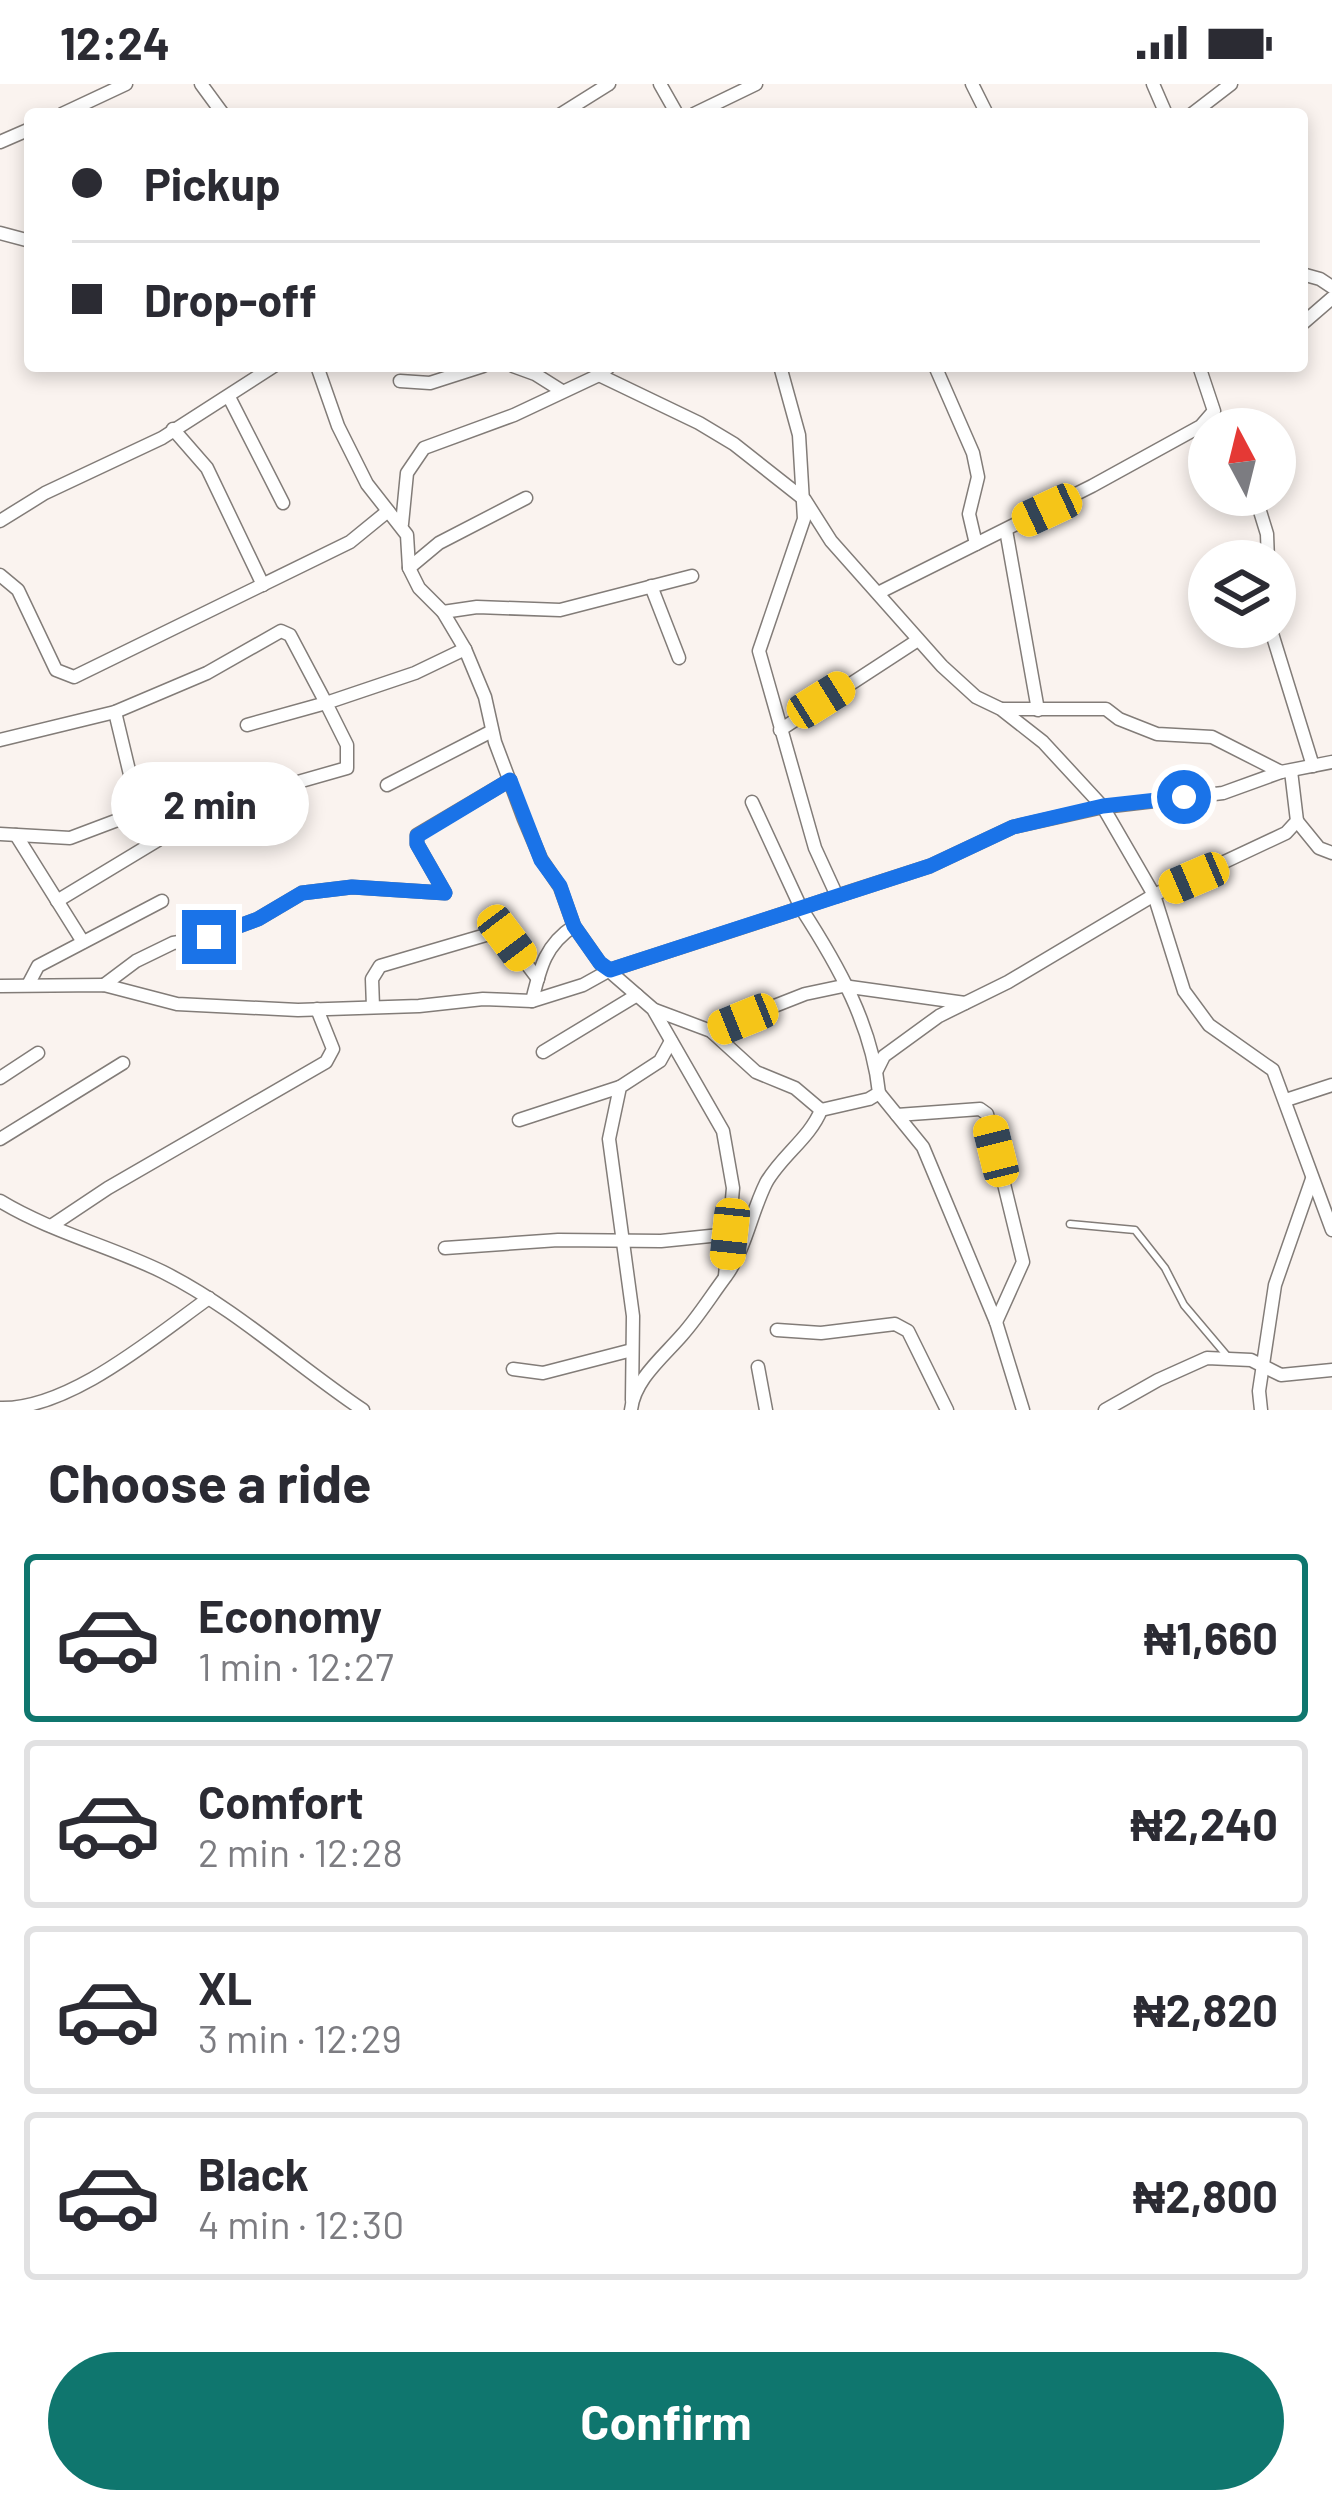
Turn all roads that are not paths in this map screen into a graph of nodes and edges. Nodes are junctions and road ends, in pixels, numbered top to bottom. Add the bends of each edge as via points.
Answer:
1 (126, 84) edge
2 (609, 84) edge
3 (756, 84) edge
4 (1232, 84) edge
5 (75, 108) edge
6 (571, 108) edge
7 (706, 108) edge
8 (1200, 108) edge
9 (1332, 298) edge
10 (1308, 319) edge
11 (265, 372) edge
12 (319, 372) edge
13 (464, 372) edge
14 (530, 372) edge
15 (601, 372) edge
16 (609, 372) edge
17 (782, 372) edge
18 (938, 372) edge
19 (1200, 372) edge
20 (400, 381) dead end
21 (562, 392) junction
22 (229, 397) junction
23 (1213, 408) edge
24 (173, 429) junction
25 (1188, 434) edge
26 (526, 498) dead end
27 (806, 500) junction
28 (283, 503) dead end
29 (388, 511) junction
30 (0, 520) edge
31 (402, 524) junction
32 (1006, 530) junction
33 (976, 544) junction
34 (409, 568) junction
35 (0, 575) edge
36 (692, 576) dead end
37 (263, 585) junction
38 (651, 586) junction
39 (878, 593) junction
40 (443, 613) junction
41 (918, 640) junction
42 (1276, 648) edge
43 (465, 649) junction
44 (679, 658) dead end
45 (326, 703) junction
46 (1001, 709) junction
47 (1037, 710) junction
48 (116, 712) junction
49 (247, 725) dead end
50 (492, 730) junction
51 (780, 730) junction
52 (0, 740) edge
53 (1332, 763) edge
54 (1313, 766) junction
55 (1286, 772) junction
56 (510, 780) junction
57 (387, 784) dead end
58 (752, 802) dead end
59 (1103, 806) junction
60 (1297, 821) junction
61 (0, 834) edge
62 (16, 835) junction
63 (1332, 854) edge
64 (1154, 895) junction
65 (837, 896) junction
66 (57, 901) junction
67 (162, 901) dead end
68 (801, 908) junction
69 (574, 926) junction
70 (83, 942) junction
71 (610, 970) junction
72 (538, 979) junction
73 (28, 985) junction
74 (104, 985) junction
75 (0, 986) edge
76 (843, 986) junction
77 (637, 995) junction
78 (532, 1000) junction
79 (968, 1004) junction
80 (373, 1007) junction
81 (317, 1009) junction
82 (653, 1009) junction
83 (711, 1031) junction
84 (671, 1041) junction
85 (543, 1052) dead end
86 (38, 1053) dead end
87 (123, 1063) dead end
88 (877, 1071) junction
89 (0, 1078) edge
90 (1332, 1085) edge
91 (620, 1087) junction
92 (879, 1094) junction
93 (1286, 1100) junction
94 (821, 1110) junction
95 (897, 1115) junction
96 (518, 1120) dead end
97 (0, 1139) edge
98 (1312, 1179) junction
99 (0, 1201) edge
100 (1070, 1224) dead end
101 (51, 1226) junction
102 (1332, 1230) edge
103 (730, 1234) junction
104 (623, 1241) junction
105 (445, 1248) dead end
106 (725, 1276) junction
107 (209, 1298) junction
108 (996, 1322) junction
109 (777, 1330) dead end
110 (632, 1349) junction
111 (1228, 1357) junction
112 (758, 1366) dead end
113 (1262, 1366) junction
114 (513, 1369) dead end
115 (1332, 1370) edge
116 (52, 1404) edge
117 (631, 1405) edge
118 (0, 1408) edge
119 (363, 1410) edge
120 (766, 1410) edge
121 (947, 1410) edge
122 (1023, 1410) edge
123 (1105, 1410) edge
124 (1262, 1410) edge

1 - 5 street
2 - 6 street
3 - 7 street
4 - 8 street
9 - 10 street
11 - 22 street
12 - 29 street via 338,426
13 - 20 street via 430,383
14 - 21 street
15 - 21 street
16 - 27 street via 734,444
17 - 27 street
18 - 33 street via 974,453 969,514
19 - 23 street
21 - 31 street via 424,448 406,473
22 - 24 street
22 - 28 street
24 - 30 street
24 - 37 street via 207,468
25 - 32 street
26 - 34 street via 439,543
27 - 39 street
27 - 51 street via 759,651
29 - 31 street
29 - 37 street via 350,542
31 - 34 street
32 - 33 street
32 - 47 street
33 - 39 street
34 - 40 street
35 - 37 street via 19,590 56,670 74,677
36 - 38 street
38 - 40 street via 560,610
38 - 44 street
39 - 41 street
40 - 43 street
41 - 46 street via 976,697
41 - 51 street
42 - 54 street
43 - 45 street
43 - 50 street
45 - 48 street via 281,631
45 - 49 street
45 - 66 street via 347,745 347,768 172,825
46 - 47 street
46 - 59 street
47 - 55 street via 1106,709 1157,734 1212,737
48 - 52 street
48 - 62 street via 139,812 70,838
50 - 56 street
50 - 57 street
51 - 65 street
53 - 54 street
54 - 55 street
55 - 59 street via 1223,793
55 - 60 street
56 - 69 street
56 - 74 street via 417,836 445,893 302,893 258,919 173,943
58 - 68 street
59 - 64 street
59 - 65 street via 1013,827 930,866
60 - 63 street
60 - 64 street
61 - 62 street
62 - 66 street
64 - 79 street
64 - 93 street via 1184,991 1209,1024 1273,1070
65 - 68 street
66 - 70 street
67 - 70 street
68 - 71 street
68 - 76 street
69 - 71 street
69 - 72 street via 556,938
70 - 73 street via 38,966
71 - 77 street
71 - 78 street
72 - 78 street
72 - 80 street via 496,932 380,966
73 - 74 street
73 - 75 street
74 - 81 street via 177,1004
76 - 79 street
76 - 83 street
76 - 88 street
77 - 82 street
77 - 85 street
78 - 80 street
79 - 88 street via 910,1036
80 - 81 street
81 - 101 street via 333,1049 326,1062
82 - 83 street
82 - 84 street
83 - 94 street via 756,1072
84 - 91 street via 661,1061
84 - 103 street via 723,1131 733,1188
86 - 89 street
87 - 97 street
88 - 92 street
90 - 93 street
91 - 96 street
91 - 104 street via 609,1139
92 - 94 street
92 - 95 street
93 - 98 street
94 - 106 street via 767,1182
95 - 108 street via 923,1147
95 - 108 street via 987,1114 1023,1262
98 - 102 street
98 - 113 street via 1275,1285
99 - 101 street
100 - 111 lane via 1135,1230
101 - 107 street
103 - 104 street
103 - 106 street
104 - 105 street
104 - 110 street
106 - 117 street
107 - 116 street
107 - 119 street
108 - 122 street
109 - 121 street via 895,1324 908,1331
110 - 114 street via 543,1373
110 - 117 street
111 - 113 street
111 - 123 street via 1193,1364
112 - 120 street
113 - 115 street via 1281,1375
113 - 124 street
116 - 118 street

